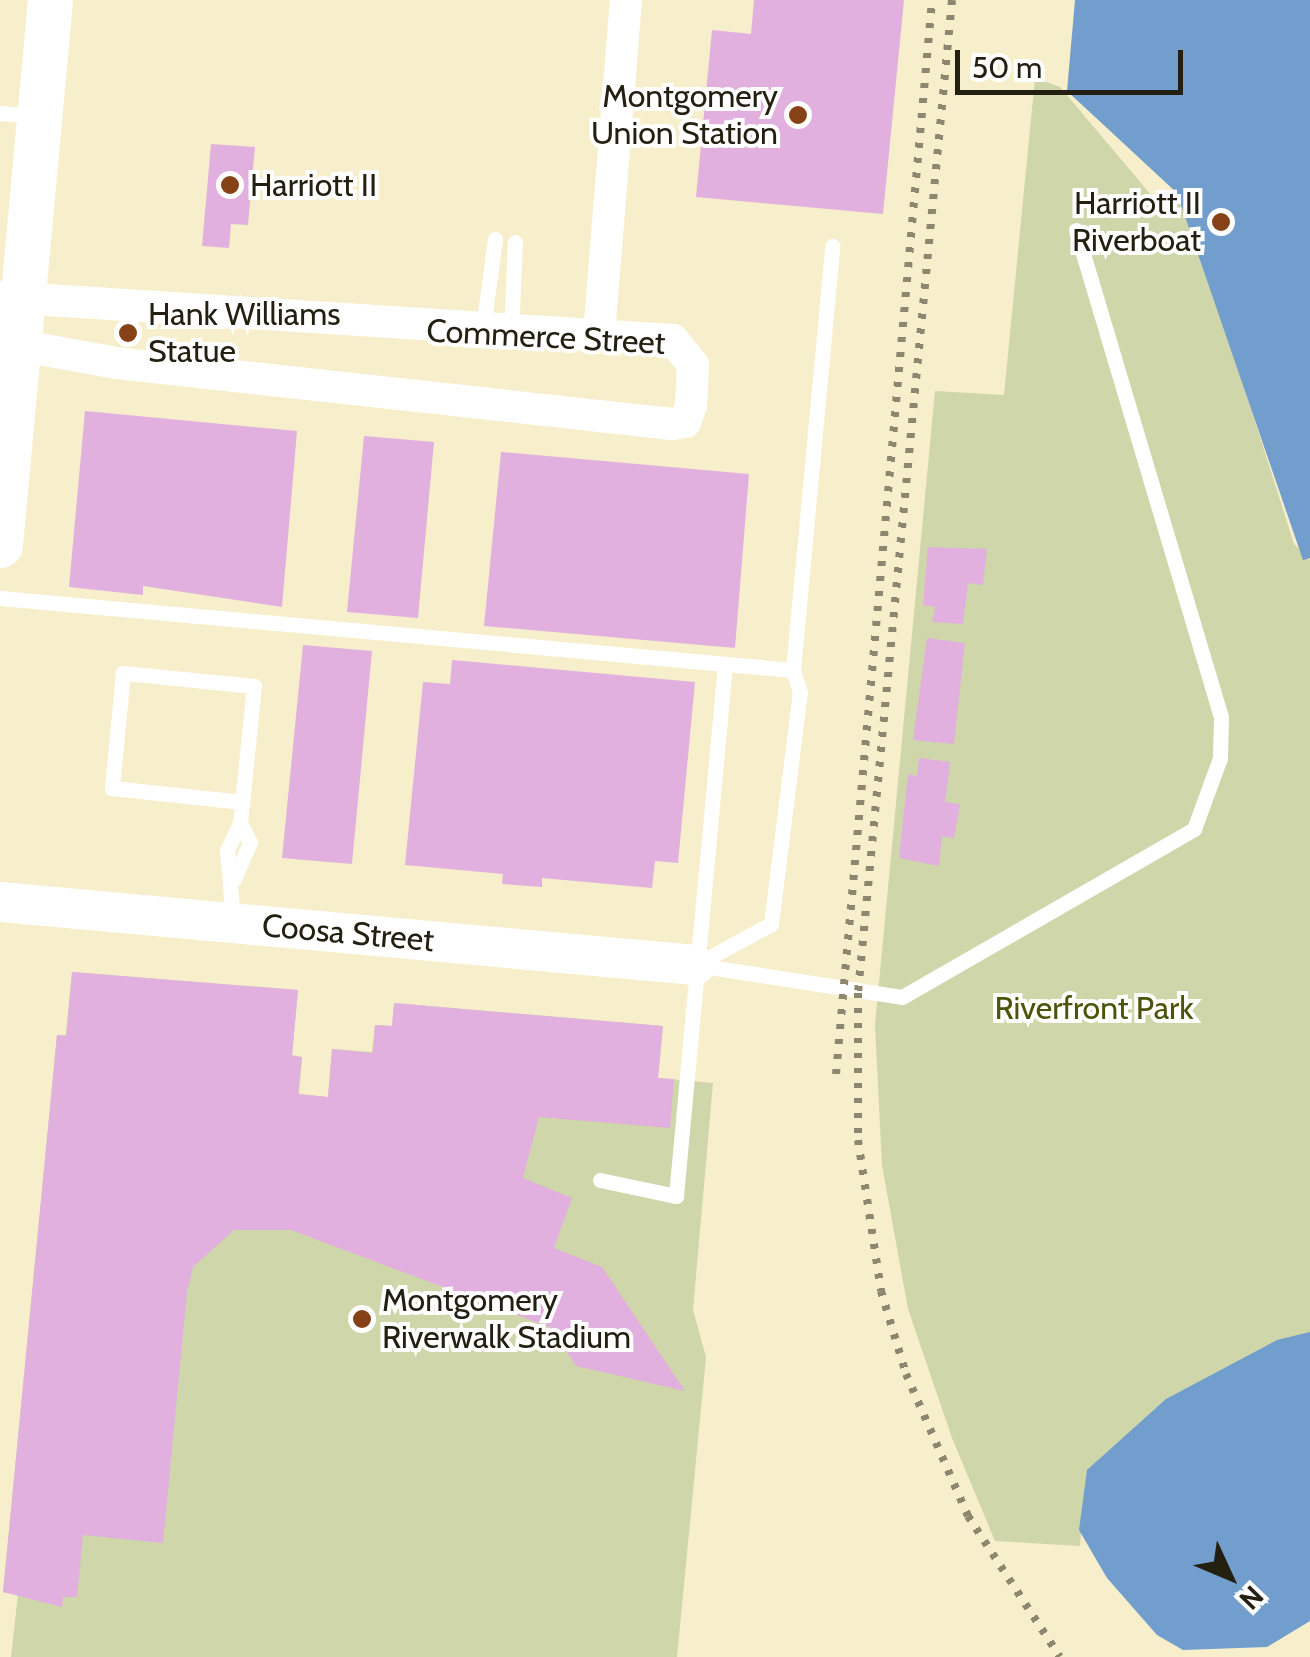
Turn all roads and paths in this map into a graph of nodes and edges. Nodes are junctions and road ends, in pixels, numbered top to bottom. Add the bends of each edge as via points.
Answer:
1 (50, 0) edge
2 (626, 0) edge
3 (20, 115) edge
4 (1076, 230) dead end
5 (494, 239) dead end
6 (515, 242) dead end
7 (832, 246) dead end
8 (11, 298) edge
9 (497, 333) junction
10 (599, 335) junction
11 (9, 344) edge
12 (0, 545) edge
13 (0, 598) edge
14 (724, 665) junction
15 (793, 670) junction
16 (242, 802) junction
17 (0, 902) edge
18 (233, 922) junction
19 (695, 965) junction
20 (600, 1180) dead end

1 - 3 main road
2 - 10 street
3 - 8 main road
4 - 19 lane via 1220,717 1220,758 1194,829 902,997
5 - 9 lane
6 - 9 lane
7 - 15 lane
8 - 9 street, Commerce Street
8 - 11 main road
9 - 10 street, Commerce Street
10 - 11 street, Commerce Street via 686,348 693,365 684,422 116,364
11 - 12 main road
13 - 14 lane
14 - 15 lane
14 - 19 lane
15 - 19 lane via 800,692 771,924
16 - 16 lane via 254,686 123,673 112,788
16 - 18 lane via 240,824 226,850 234,880
17 - 18 street, Coosa Street
18 - 19 street, Coosa Street
19 - 20 lane via 676,1196

